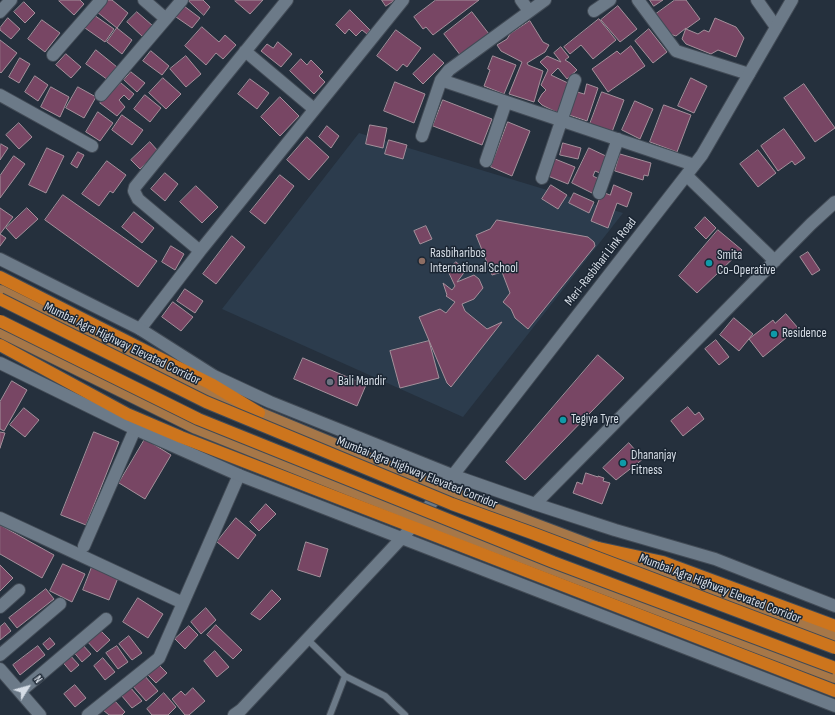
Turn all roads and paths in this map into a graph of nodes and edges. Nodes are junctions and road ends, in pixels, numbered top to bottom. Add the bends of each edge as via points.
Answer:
1 (11, 0) edge
2 (101, 0) edge
3 (144, 0) edge
4 (182, 0) edge
5 (287, 0) edge
6 (403, 0) edge
7 (521, 0) edge
8 (545, 0) edge
9 (610, 0) edge
10 (638, 0) edge
11 (757, 0) edge
12 (792, 0) edge
13 (529, 11) junction
14 (594, 11) dead end
15 (0, 12) edge
16 (166, 19) junction
17 (776, 27) junction
18 (245, 51) junction
19 (53, 55) dead end
20 (750, 74) junction
21 (441, 80) junction
22 (575, 80) dead end
23 (0, 95) edge
24 (101, 95) dead end
25 (506, 102) junction
26 (314, 109) junction
27 (562, 120) junction
28 (422, 136) dead end
29 (618, 139) junction
30 (92, 146) dead end
31 (486, 160) dead end
32 (694, 165) junction
33 (687, 176) junction
34 (542, 178) dead end
35 (599, 192) dead end
36 (835, 202) edge
37 (200, 251) junction
38 (0, 259) edge
39 (776, 261) junction
40 (0, 277) edge
41 (0, 291) edge
42 (0, 299) edge
43 (0, 321) edge
44 (140, 329) junction
45 (0, 331) edge
46 (0, 345) edge
47 (0, 363) edge
48 (259, 413) junction
49 (135, 429) junction
50 (239, 475) junction
51 (452, 475) junction
52 (442, 489) junction
53 (535, 504) junction
54 (0, 518) edge
55 (416, 523) junction
56 (403, 539) junction
57 (84, 546) dead end
58 (594, 547) junction
59 (19, 590) dead end
60 (183, 603) junction
61 (60, 604) dead end
62 (835, 606) edge
63 (0, 607) edge
64 (106, 619) dead end
65 (835, 626) edge
66 (835, 637) edge
67 (307, 639) junction
68 (835, 648) edge
69 (0, 655) edge
70 (835, 668) edge
71 (0, 669) edge
72 (345, 676) junction
73 (835, 677) edge
74 (835, 691) edge
75 (20, 692) junction
76 (835, 706) edge
77 (40, 715) edge
78 (88, 715) edge
79 (234, 715) edge
80 (330, 715) edge
81 (405, 715) edge

1 - 15 street
2 - 19 street
3 - 16 street
4 - 16 street
5 - 18 street
6 - 26 street
7 - 13 street
8 - 13 street
9 - 14 street
10 - 20 street via 676,52
11 - 17 street
12 - 17 street, Meri-Rasbihari Link Road
13 - 21 street via 455,65
16 - 24 street
17 - 20 street, Meri-Rasbihari Link Road
18 - 26 street
18 - 37 street via 134,191 138,199
20 - 32 street, Meri-Rasbihari Link Road
21 - 25 street
21 - 28 street
22 - 27 street
23 - 30 street
25 - 27 street
25 - 31 street
26 - 37 street
27 - 29 street
27 - 34 street
29 - 32 street
29 - 35 street
32 - 33 street, Meri-Rasbihari Link Road
33 - 39 street
33 - 51 street, Meri-Rasbihari Link Road
36 - 39 street
37 - 44 street
38 - 44 street
39 - 53 street
40 - 48 highway via 211,384
41 - 48 main road via 206,393
42 - 68 highway, Mumbai Agra Highway Elevated Corridor, bridge via 220,408 452,504
43 - 70 highway, bridge via 198,419 553,562
44 - 51 street via 214,376 256,396
45 - 55 main road via 196,428
46 - 55 highway via 127,414 181,437
47 - 49 street
48 - 52 main road
49 - 50 street
49 - 57 street
50 - 56 street
50 - 60 street
51 - 52 street, Meri-Rasbihari Link Road
51 - 53 street
52 - 55 street, Meri-Rasbihari Link Road
52 - 58 main road
53 - 62 street via 715,559
54 - 60 street
55 - 56 street, Meri-Rasbihari Link Road
55 - 73 main road
55 - 74 highway
56 - 67 street, Meri-Rasbihari Link Road
56 - 76 street
58 - 65 highway via 663,562
58 - 66 main road
59 - 63 street
60 - 78 street via 159,658
61 - 69 street
64 - 75 street
67 - 72 lane
67 - 79 street, Meri-Rasbihari Link Road
71 - 75 street
72 - 80 lane
72 - 81 lane via 385,696
75 - 77 street

